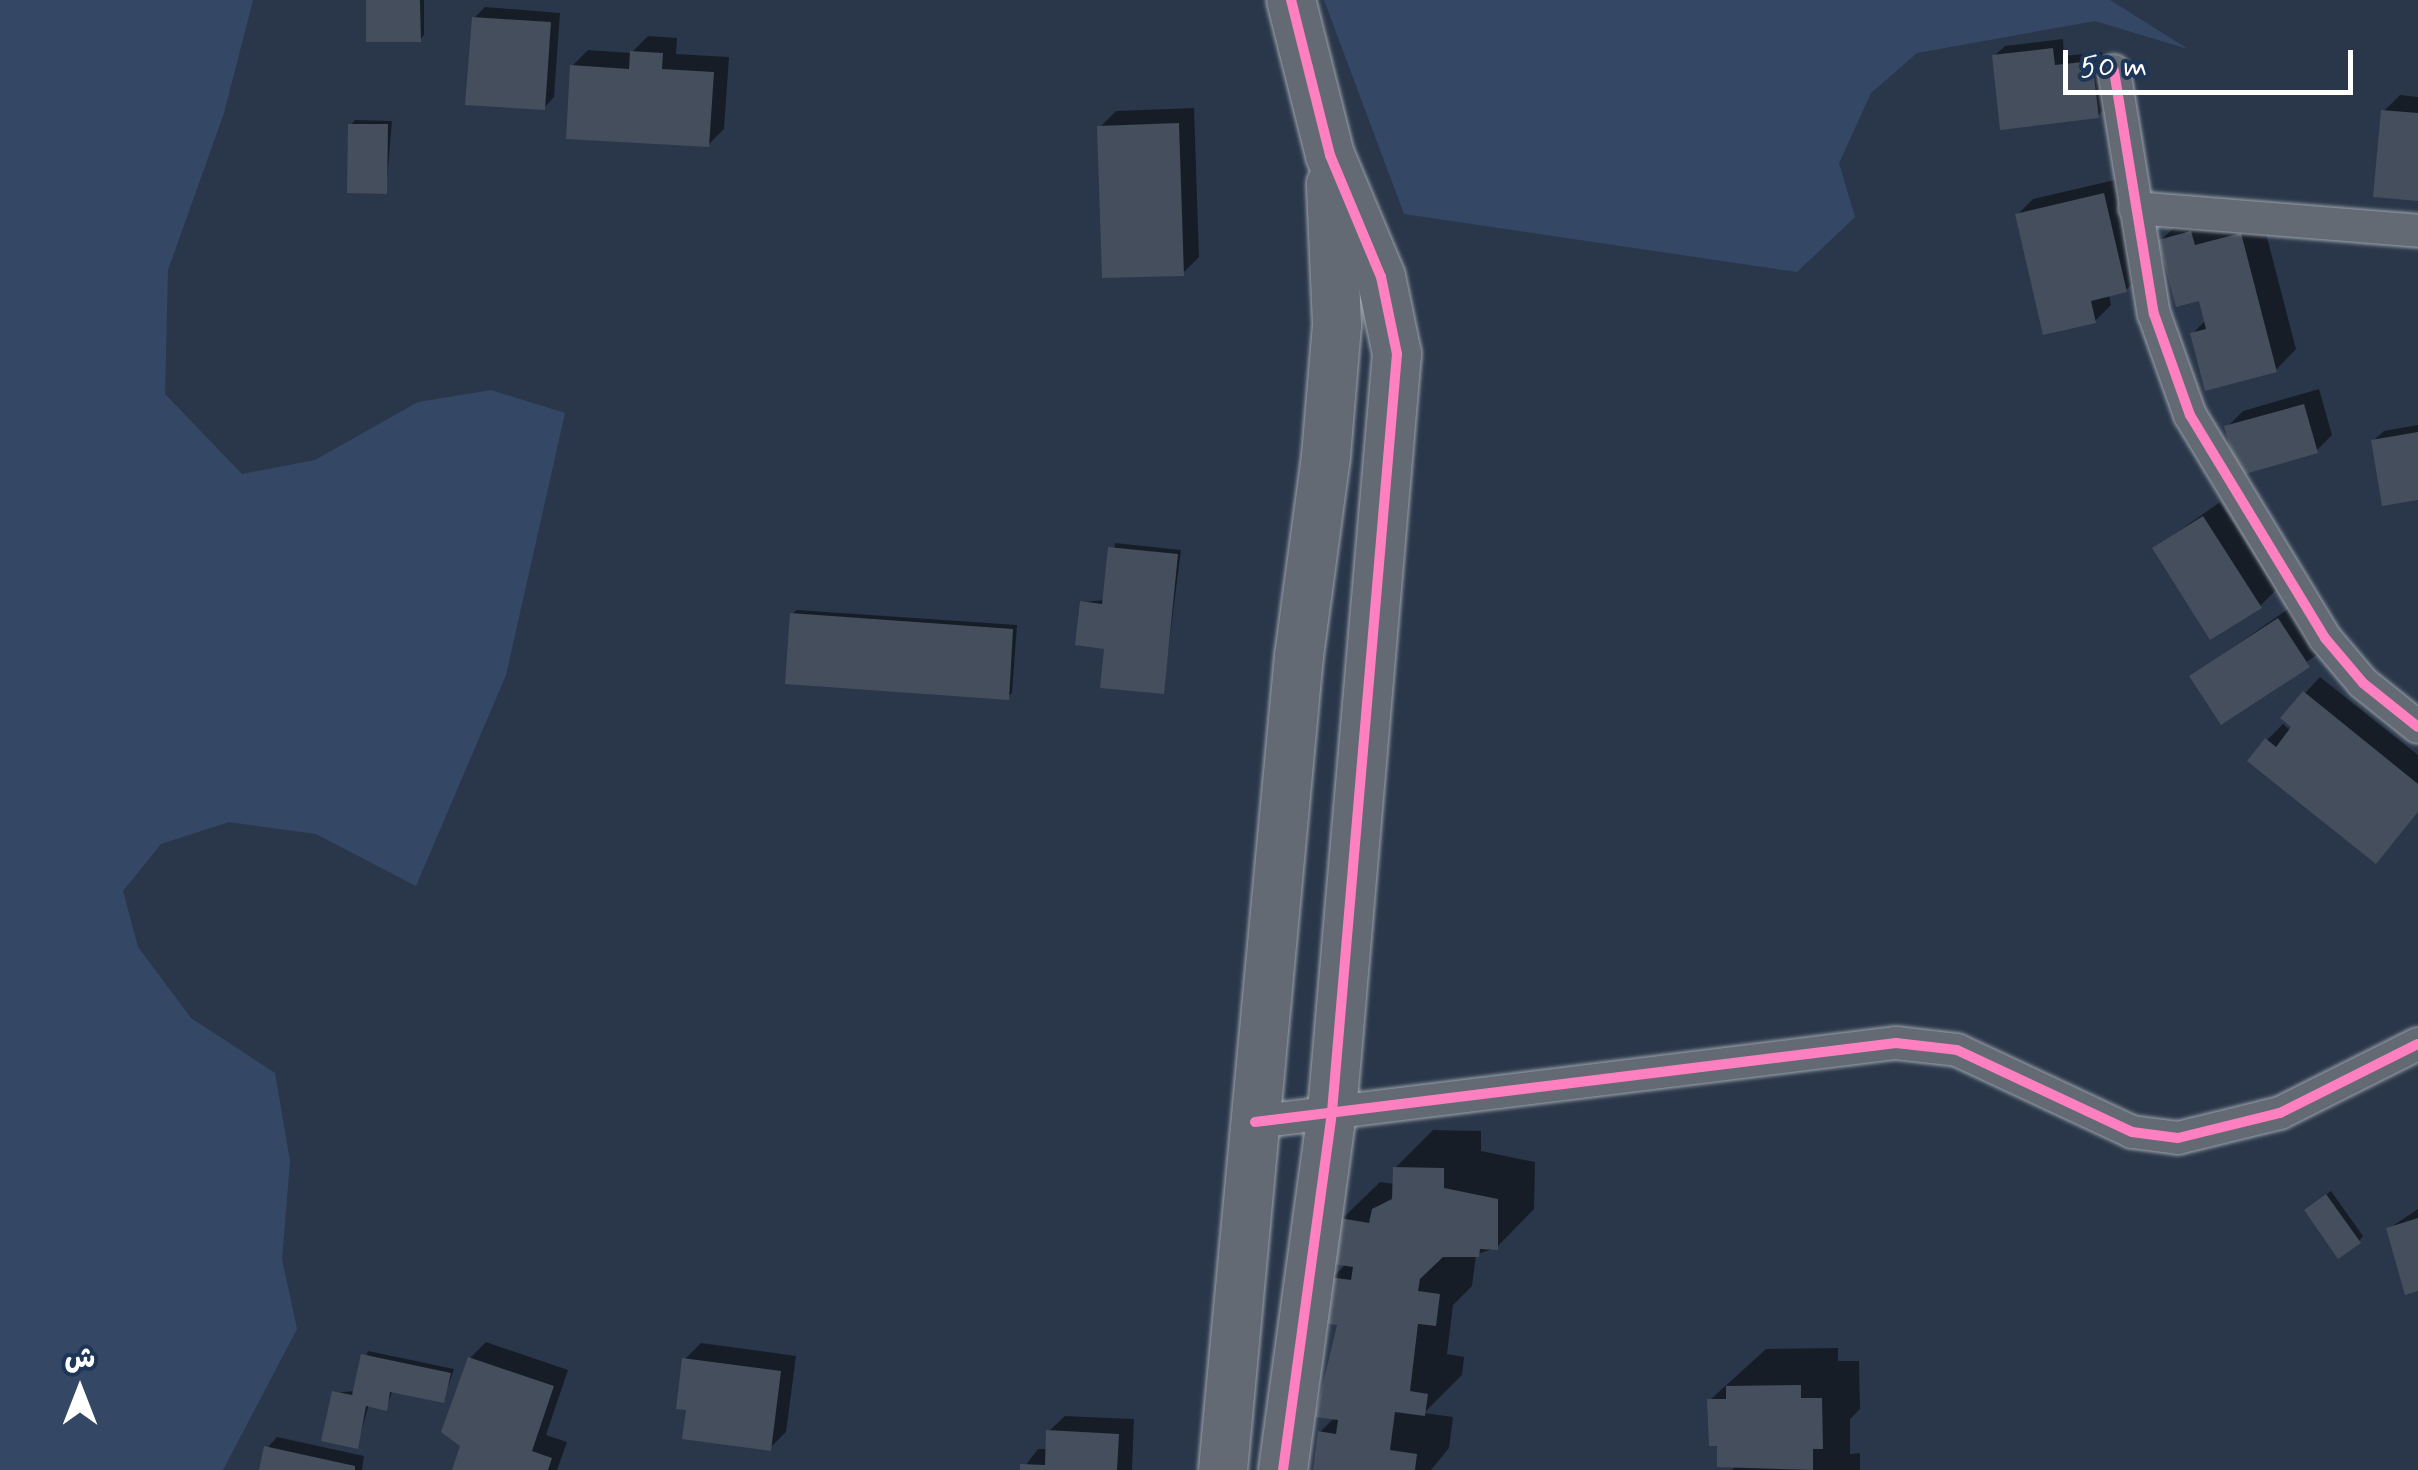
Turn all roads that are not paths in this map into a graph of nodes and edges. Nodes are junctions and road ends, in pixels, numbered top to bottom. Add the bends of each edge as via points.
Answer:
1 (1291, 0) edge
2 (2114, 71) dead end
3 (1330, 155) junction
4 (2135, 208) junction
5 (2418, 230) edge
6 (2418, 727) edge
7 (1263, 1028) junction
8 (1339, 1031) junction
9 (2418, 1044) edge
10 (1332, 1112) junction
11 (1255, 1122) junction
12 (1223, 1470) edge
13 (1283, 1470) edge

1 - 3 street
2 - 4 street
3 - 7 street via 1336,324
3 - 8 street via 1381,277 1397,354
4 - 5 street
4 - 6 street via 2154,314 2190,415 2226,484 2325,638 2363,682
7 - 8 street
7 - 11 street
8 - 10 street
9 - 10 street via 2280,1112 2178,1138 2132,1132 1957,1050 1896,1043
10 - 11 street
10 - 13 street
11 - 12 street

